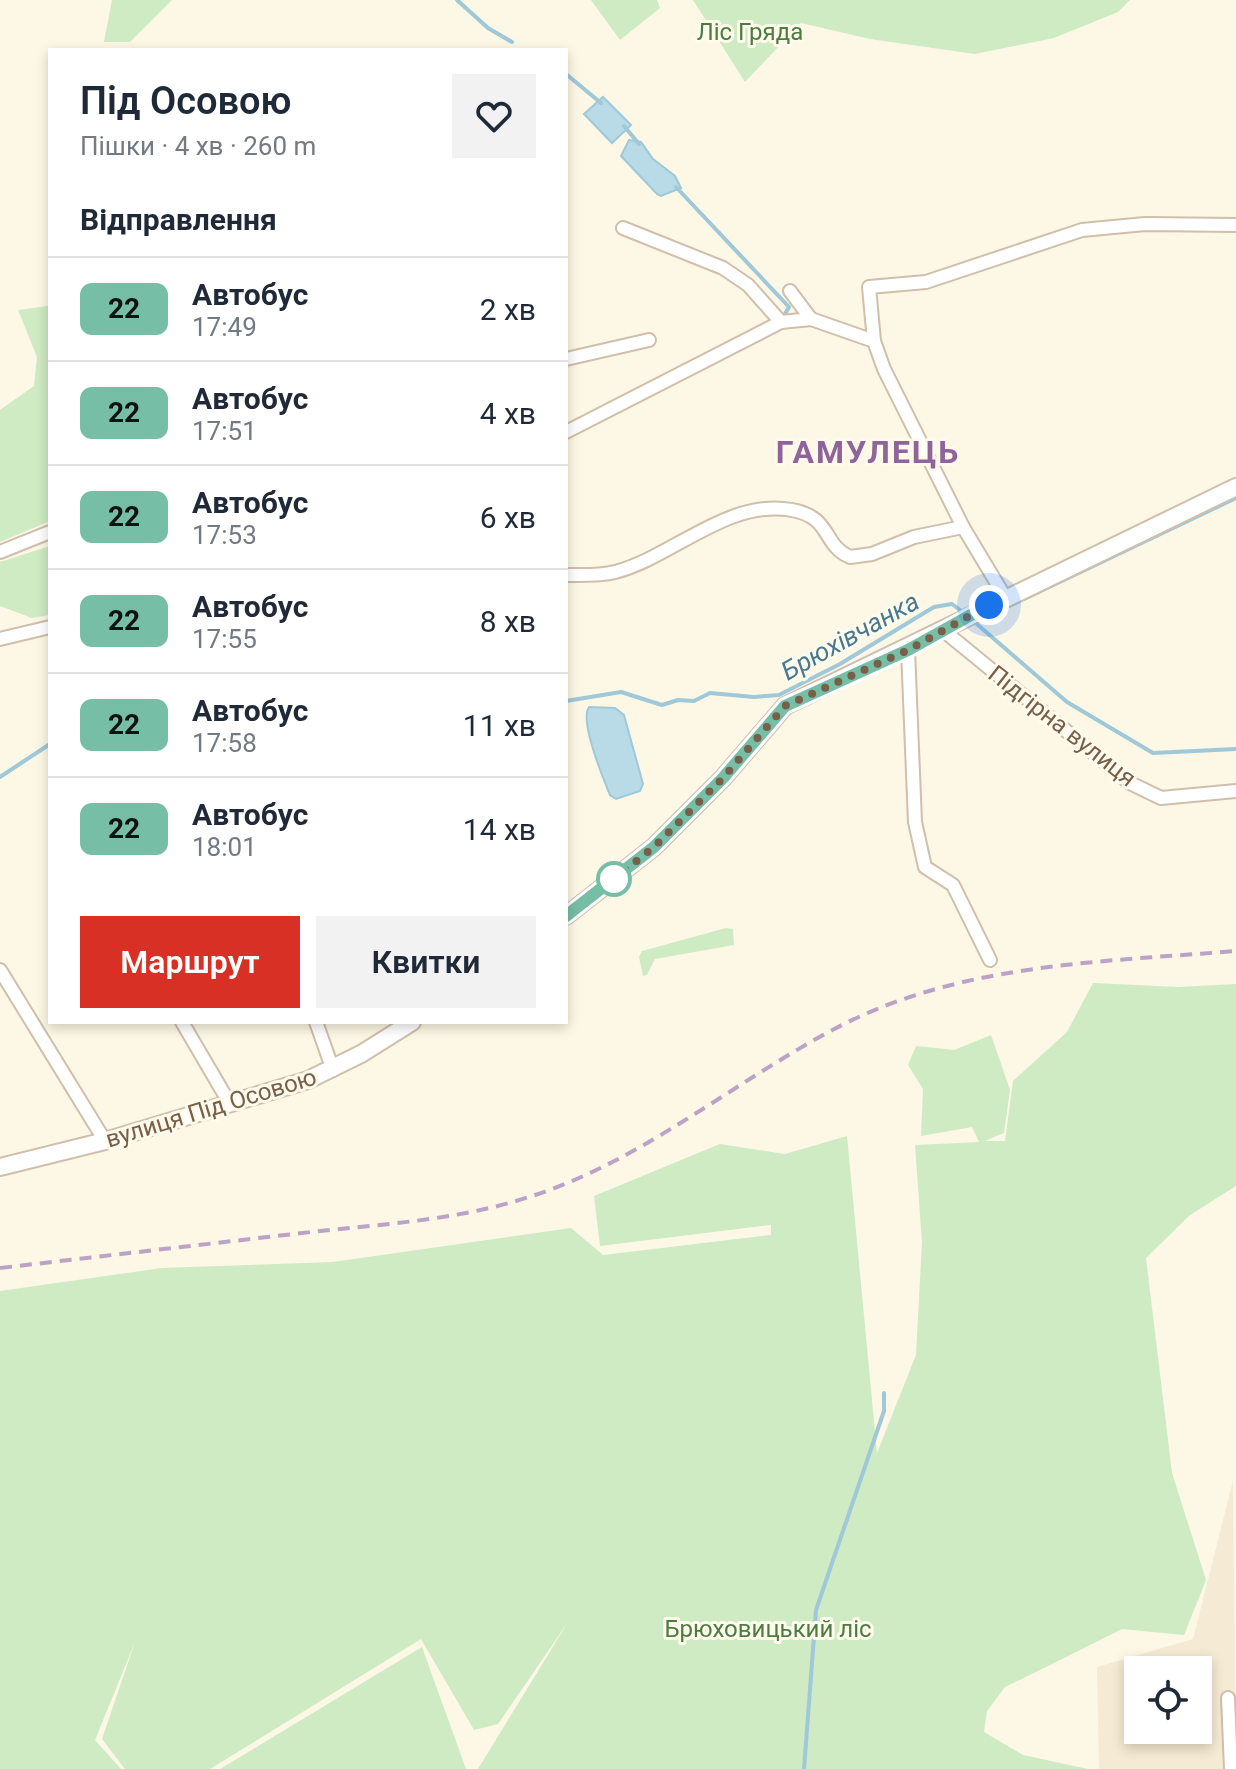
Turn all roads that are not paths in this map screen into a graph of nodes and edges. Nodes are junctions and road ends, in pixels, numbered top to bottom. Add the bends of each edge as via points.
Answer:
1 (1236, 225) edge
2 (623, 228) dead end
3 (790, 291) dead end
4 (811, 319) junction
5 (781, 322) junction
6 (649, 340) dead end
7 (874, 341) junction
8 (568, 359) edge
9 (568, 431) edge
10 (1236, 487) edge
11 (963, 527) junction
12 (48, 533) edge
13 (0, 552) edge
14 (568, 575) edge
15 (1005, 597) junction
16 (48, 627) edge
17 (951, 628) junction
18 (0, 639) edge
19 (908, 650) junction
20 (1236, 791) edge
21 (568, 914) edge
22 (990, 960) dead end
23 (0, 970) edge
24 (183, 1024) edge
25 (317, 1024) edge
26 (409, 1024) edge
27 (333, 1070) junction
28 (230, 1104) junction
29 (105, 1141) junction
30 (0, 1167) edge
31 (1228, 1698) dead end
32 (1231, 1769) edge

1 - 7 street via 1082,230 926,282 869,287
2 - 5 street via 723,268 748,285
3 - 4 street
4 - 5 street
4 - 7 street
5 - 9 street
6 - 8 street
7 - 11 street
10 - 15 street
11 - 14 street via 850,557 834,547 818,520 791,509 752,512 615,572
11 - 15 street
12 - 13 street
15 - 17 street
16 - 18 street
17 - 19 street
17 - 20 street, Підгірна вулиця via 1130,783 1161,798
19 - 21 street via 785,706 654,847
19 - 22 street via 915,822 925,867 953,885
23 - 29 street
24 - 28 street
25 - 27 street
26 - 27 street, вулиця Під Осовою
27 - 28 street, вулиця Під Осовою
28 - 29 street, вулиця Під Осовою
29 - 30 street, вулиця Під Осовою
31 - 32 street

